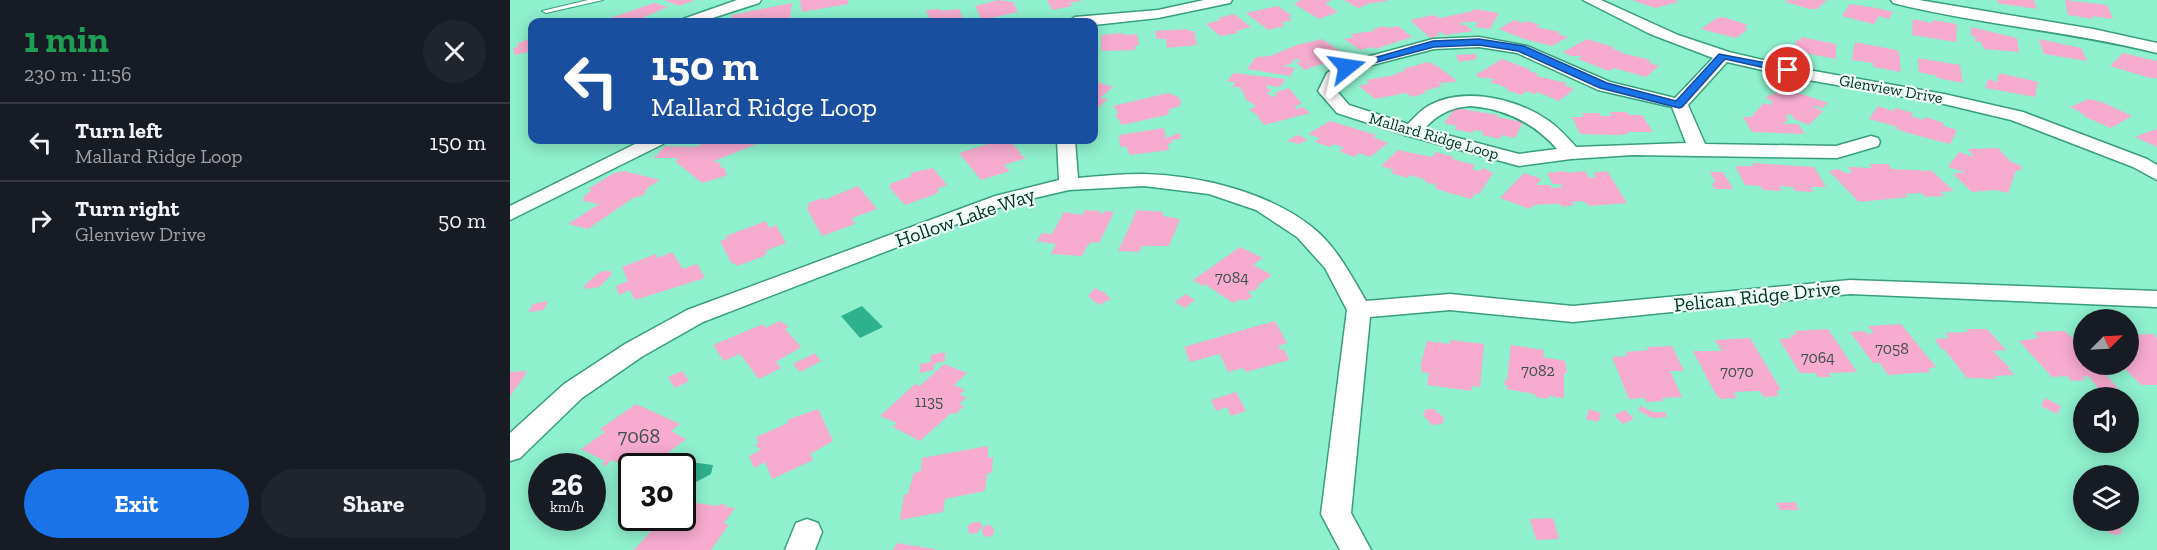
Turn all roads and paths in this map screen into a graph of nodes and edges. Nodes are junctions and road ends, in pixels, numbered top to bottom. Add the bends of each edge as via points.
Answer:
1 (599, 0) edge
2 (754, 0) edge
3 (1226, 0) edge
4 (1590, 0) edge
5 (1898, 0) edge
6 (1193, 3) edge
7 (546, 11) dead end
8 (698, 18) edge
9 (1098, 20) edge
10 (2157, 48) edge
11 (1723, 56) junction
12 (1679, 105) junction
13 (1411, 131) junction
14 (1870, 142) dead end
15 (648, 144) edge
16 (1066, 144) edge
17 (1698, 149) junction
18 (1571, 153) junction
19 (2157, 174) edge
20 (1069, 184) junction
21 (510, 214) edge
22 (2157, 299) edge
23 (1359, 310) junction
24 (510, 450) edge
25 (1356, 550) edge

1 - 7 lane
2 - 8 street
3 - 6 street
4 - 11 street, Glenview Drive via 1645,28
5 - 10 street
6 - 9 street via 1158,14
11 - 12 street
11 - 19 street, Glenview Drive via 2019,116 2140,163
12 - 13 street, Mallard Ridge Loop via 1604,86 1521,48 1479,42 1433,44 1347,67 1333,77 1327,91 1343,109
12 - 17 street
13 - 18 street, Mallard Ridge Loop via 1519,160
13 - 18 street via 1432,111 1446,105 1465,101 1502,105 1539,121
14 - 17 street, Mallard Ridge Loop via 1837,152
15 - 21 street
16 - 20 street
17 - 18 street, Mallard Ridge Loop
20 - 23 street, Hollow Lake Way via 1156,181 1212,188 1263,206 1305,232 1334,265
20 - 24 street, Hollow Lake Way via 1002,200 695,316 573,391
22 - 23 street, Pelican Ridge Drive via 1850,287 1573,314 1450,302
23 - 25 street via 1336,514

